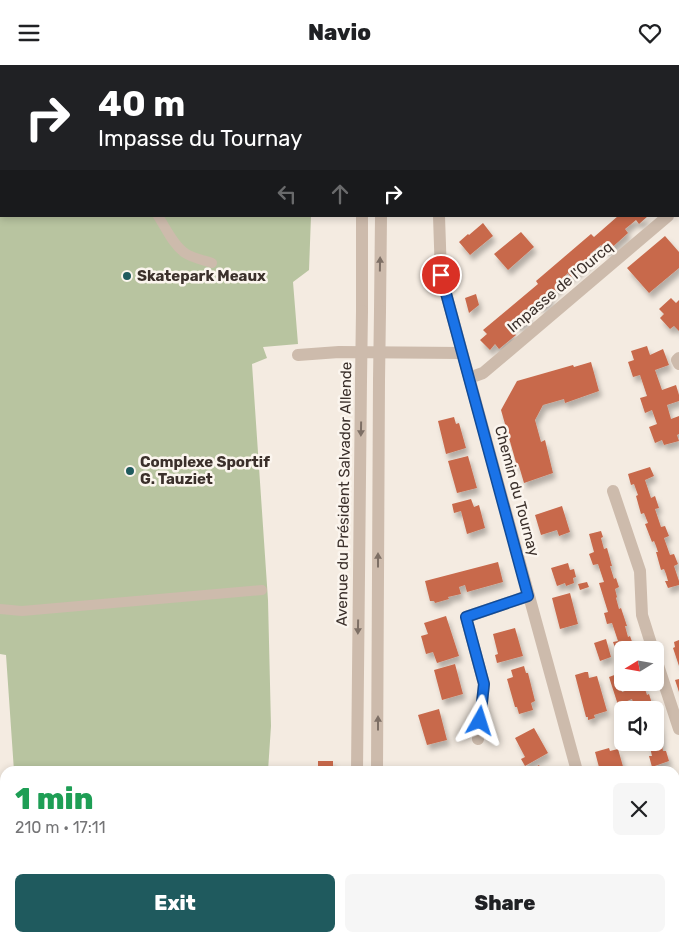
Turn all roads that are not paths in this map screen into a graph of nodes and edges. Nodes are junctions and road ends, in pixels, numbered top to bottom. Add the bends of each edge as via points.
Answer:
1 (159, 217) edge
2 (362, 217) edge
3 (381, 217) edge
4 (440, 217) edge
5 (667, 217) edge
6 (212, 263) dead end
7 (462, 353) junction
8 (298, 355) dead end
9 (679, 358) edge
10 (679, 364) edge
11 (469, 378) junction
12 (613, 491) dead end
13 (262, 590) dead end
14 (528, 596) junction
15 (0, 609) edge
16 (650, 641) edge
17 (664, 683) edge
18 (679, 729) edge
19 (478, 739) dead end
20 (357, 766) edge
21 (377, 766) edge
22 (576, 766) edge

1 - 6 street via 180,248
2 -> 20 street, Avenue du Président Salvador Allende, bridge
21 -> 3 street, bridge
4 - 7 street, Chemin du Tournay via 441,275
5 - 11 street, Impasse de l'Ourcq via 483,373
7 - 8 street
7 - 11 street, Chemin du Tournay
9 - 10 street
11 - 14 street, Chemin du Tournay
12 - 16 street via 640,571 642,615
13 - 15 street via 22,611
14 - 19 street via 466,617 484,684
14 - 22 street, Chemin du Tournay
17 - 18 street

